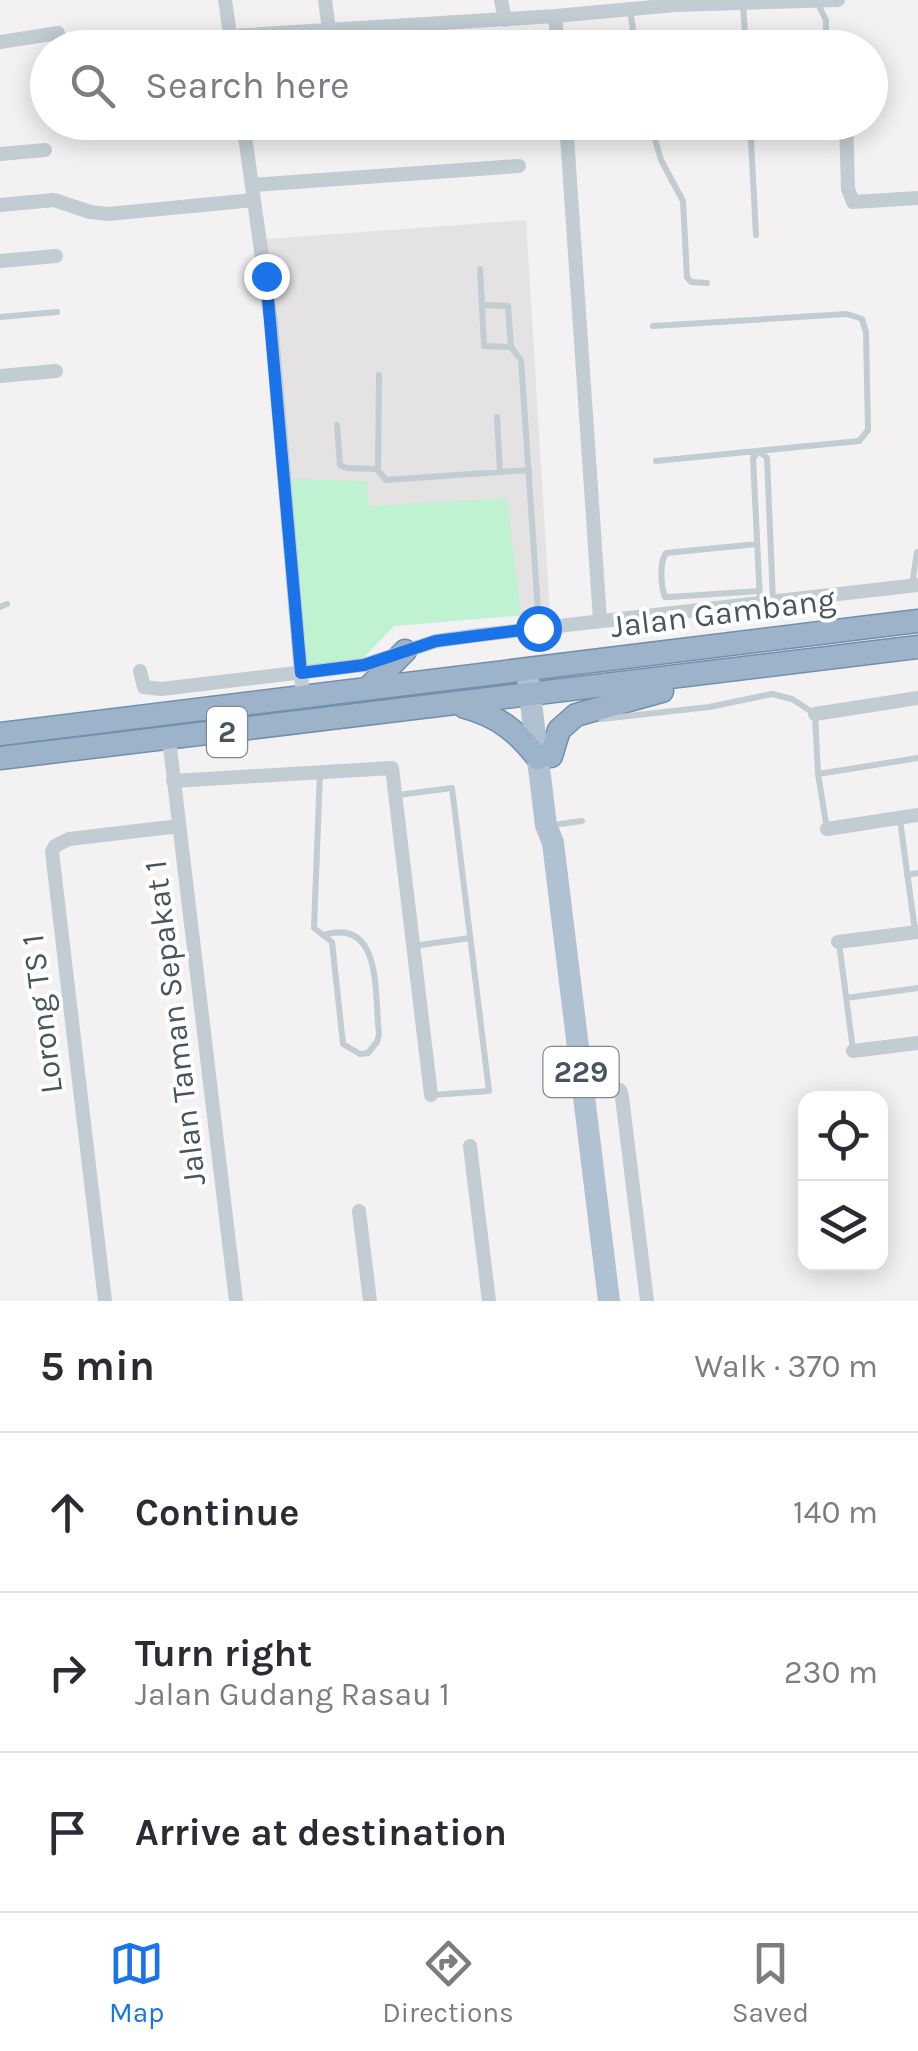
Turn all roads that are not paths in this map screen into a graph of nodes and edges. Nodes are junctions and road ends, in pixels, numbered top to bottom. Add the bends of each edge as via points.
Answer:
1 (225, 0) edge
2 (325, 0) edge
3 (501, 0) edge
4 (773, 0) edge
5 (812, 0) edge
6 (838, 0) edge
7 (713, 1) edge
8 (743, 1) edge
9 (674, 2) edge
10 (630, 10) junction
11 (555, 16) junction
12 (507, 19) junction
13 (229, 30) edge
14 (329, 30) joint
15 (556, 30) edge
16 (633, 30) edge
17 (745, 30) edge
18 (826, 30) edge
19 (30, 37) edge
20 (0, 42) edge
21 (246, 140) edge
22 (567, 140) edge
23 (655, 140) edge
24 (751, 140) edge
25 (847, 140) edge
26 (46, 150) dead end
27 (0, 154) edge
28 (519, 166) dead end
29 (253, 193) junction
30 (918, 198) edge
31 (0, 204) edge
32 (756, 235) dead end
33 (56, 256) dead end
34 (0, 262) edge
35 (480, 269) dead end
36 (708, 283) dead end
37 (482, 305) junction
38 (57, 312) dead end
39 (0, 317) edge
40 (653, 326) dead end
41 (511, 347) junction
42 (56, 371) dead end
43 (379, 375) dead end
44 (0, 376) edge
45 (497, 416) dead end
46 (336, 425) dead end
47 (759, 450) junction
48 (656, 461) dead end
49 (529, 470) junction
50 (378, 472) junction
51 (500, 472) junction
52 (757, 544) junction
53 (917, 552) edge
54 (915, 585) edge
55 (764, 598) junction
56 (600, 620) junction
57 (918, 621) edge
58 (538, 628) junction
59 (918, 646) edge
60 (406, 650) junction
61 (762, 667) junction
62 (535, 669) junction
63 (140, 671) dead end
64 (301, 673) junction
65 (367, 689) junction
66 (538, 695) junction
67 (303, 698) junction
68 (918, 698) edge
69 (453, 704) junction
70 (815, 714) junction
71 (565, 722) junction
72 (0, 734) edge
73 (169, 739) junction
74 (544, 757) junction
75 (0, 758) edge
76 (918, 758) edge
77 (320, 771) junction
78 (818, 774) junction
79 (174, 781) junction
80 (395, 796) junction
81 (918, 814) edge
82 (899, 818) junction
83 (582, 821) dead end
84 (178, 826) junction
85 (827, 829) joint
86 (551, 831) junction
87 (918, 873) edge
88 (907, 875) junction
89 (916, 932) edge
90 (323, 935) junction
91 (470, 938) junction
92 (838, 942) joint
93 (413, 946) junction
94 (918, 988) edge
95 (846, 998) junction
96 (918, 1043) edge
97 (853, 1051) joint
98 (583, 1089) junction
99 (431, 1095) joint
100 (470, 1146) dead end
101 (359, 1211) dead end
102 (105, 1301) edge
103 (236, 1301) edge
104 (370, 1301) edge
105 (488, 1301) edge
106 (610, 1301) edge
107 (647, 1301) edge

1 - 13 street
2 - 14 street
3 - 12 street
4 - 5 street
4 - 8 street
5 - 6 street
5 - 18 lane
7 - 8 street
7 - 9 street
8 - 17 lane
9 - 10 street
10 - 11 street
10 - 16 lane
11 - 12 street
11 - 15 street
12 - 14 street
19 - 20 street
21 - 29 street
22 - 56 street
23 - 36 lane via 683,201 687,277
24 - 32 lane
25 - 30 street via 853,202
26 - 27 street
28 - 29 street
29 - 31 street via 98,214 54,200
29 - 64 street via 271,322
33 - 34 street
35 - 37 lane
37 - 41 lane via 508,306
37 - 41 lane via 484,346
38 - 39 lane
40 - 47 lane via 847,314 862,319 866,435
41 - 49 lane via 521,360
42 - 44 street
43 - 50 lane
45 - 51 lane
46 - 50 lane via 340,465
47 - 48 lane
47 - 52 lane via 753,458
47 - 55 lane via 766,458
49 - 51 lane
49 - 58 lane
50 - 51 lane via 386,480
52 - 55 lane
52 - 55 lane via 666,553 663,591 665,597
53 - 54 lane
54 - 55 street
55 - 56 street
56 - 58 street
57 - 62 highway, Jalan Gambang / 2
58 - 60 street
59 - 61 highway, Jalan Gambang / 2
60 - 64 street via 364,665
60 - 65 highway
61 - 66 highway, Jalan Gambang / 2
61 - 71 highway via 587,710
62 - 65 highway, Jalan Gambang / 2
62 - 66 main road, 229
63 - 64 street via 144,687 161,689
64 - 67 street
65 - 67 highway, Jalan Gambang / 2
66 - 69 highway, Jalan Gambang / 2
66 - 74 main road, 229
67 - 72 highway, Jalan Gambang / 2
68 - 70 street
69 - 73 highway, Jalan Gambang / 2
69 - 74 highway via 503,721
70 - 71 lane via 772,694
70 - 78 lane
71 - 74 highway
73 - 75 highway, Jalan Gambang / 2
73 - 79 street, Jalan Taman Sepakat 1
74 - 86 main road, 229
76 - 78 lane
77 - 79 street
77 - 80 street via 388,766
77 - 90 lane via 314,928
78 - 85 lane
79 - 84 street, Jalan Taman Sepakat 1
80 - 91 lane via 452,788
80 - 93 street
81 - 82 street
82 - 85 street
82 - 88 lane
83 - 86 lane
84 - 102 street, Lorong TS 1 via 69,839 52,852
84 - 103 street, Jalan Taman Sepakat 1
86 - 98 main road, 229
87 - 88 lane
88 - 89 lane
89 - 92 street
90 - 90 lane via 332,942 340,1036 350,1050 368,1053 379,1034 369,951 349,931
91 - 93 lane
91 - 99 lane via 489,1091
92 - 95 lane
93 - 99 street
94 - 95 lane
95 - 97 lane
96 - 97 street
98 - 106 main road, 229
98 - 107 street via 620,1090
100 - 105 street
101 - 104 street

